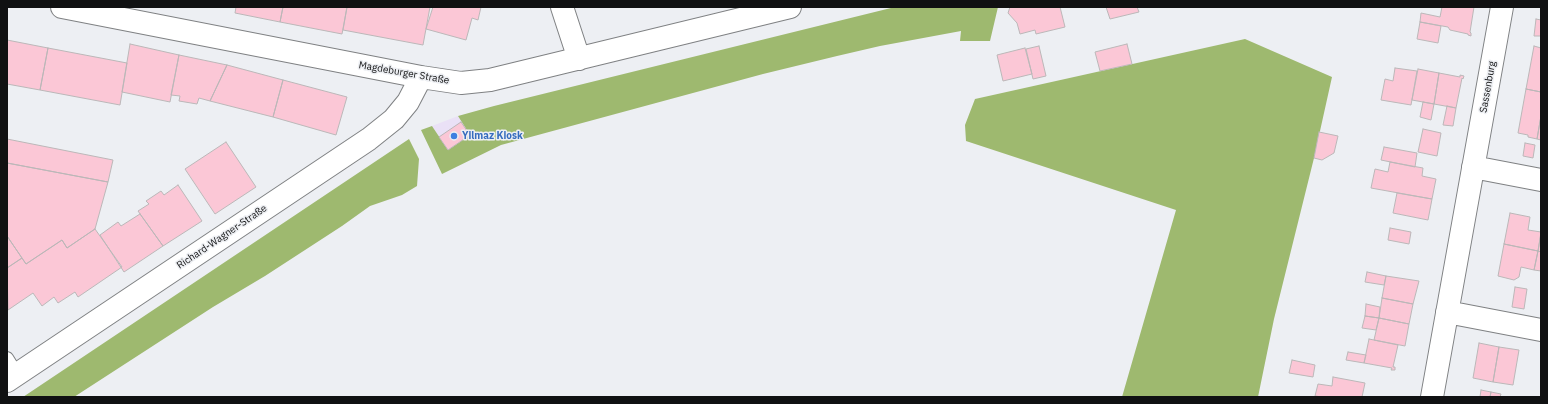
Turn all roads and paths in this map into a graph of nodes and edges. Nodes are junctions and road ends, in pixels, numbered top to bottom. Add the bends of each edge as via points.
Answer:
1 (62, 7) edge
2 (562, 7) edge
3 (790, 7) edge
4 (1502, 7) edge
5 (579, 59) junction
6 (421, 78) junction
7 (1474, 167) junction
8 (1541, 180) edge
9 (1447, 312) junction
10 (1541, 330) edge
11 (10, 371) edge
12 (1432, 397) edge

1 - 6 street, Magdeburger Straße
2 - 5 street
3 - 5 street, Magdeburger Straße
4 - 7 street, Sassenburg
5 - 6 street, Magdeburger Straße via 490,80 461,82
6 - 11 street, Richard-Wagner-Straße via 408,102 394,119 369,139
7 - 8 street
7 - 9 street, Sassenburg
9 - 10 street
9 - 12 street, Sassenburg

